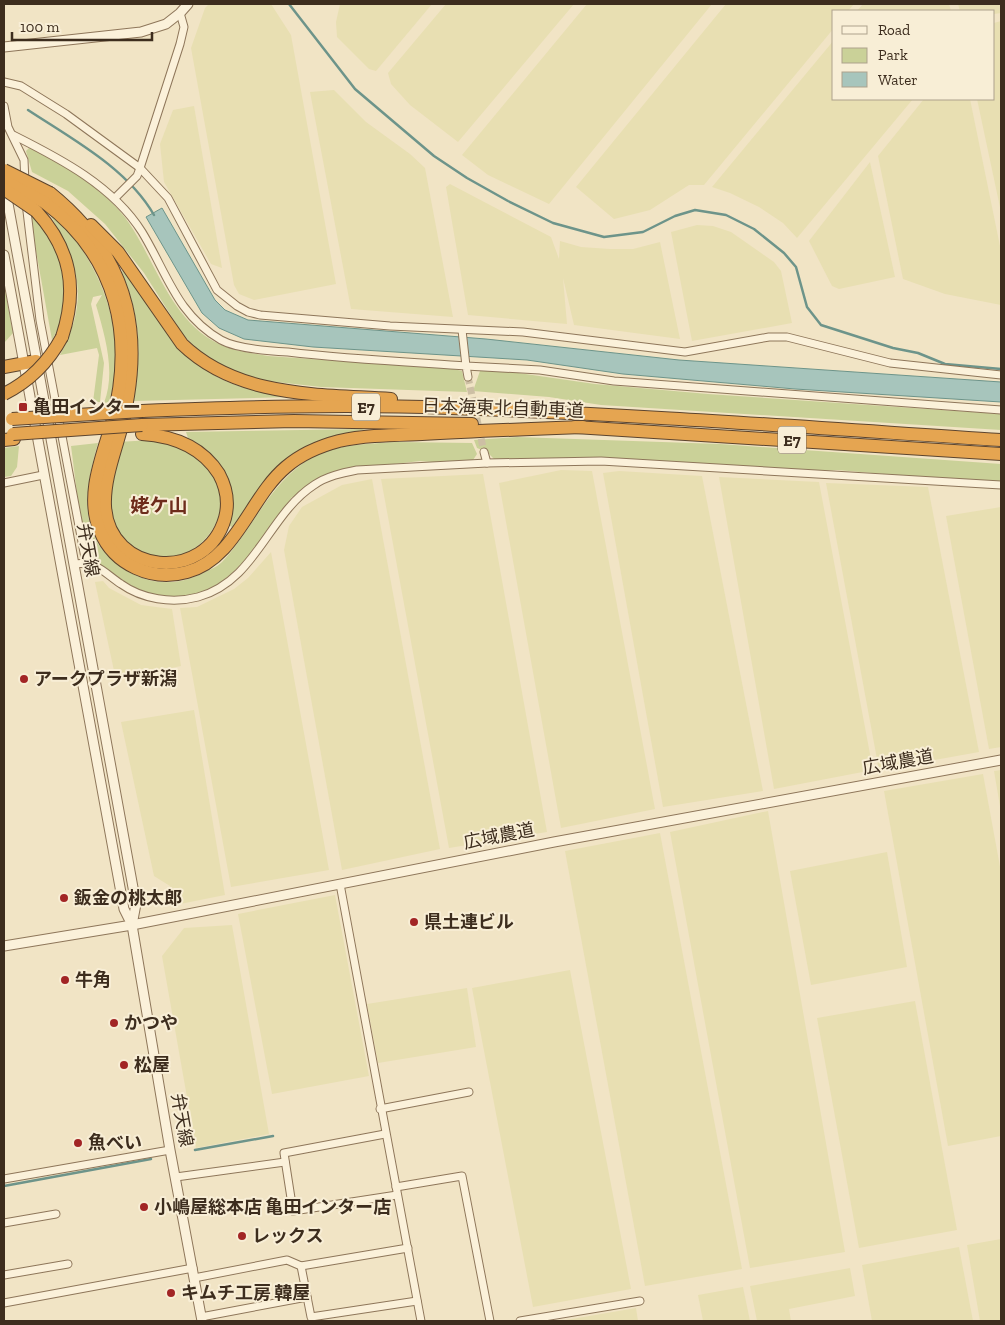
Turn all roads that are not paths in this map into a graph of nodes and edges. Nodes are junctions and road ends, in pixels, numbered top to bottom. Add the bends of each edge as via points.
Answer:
1 (188, 4) edge
2 (180, 13) junction
3 (4, 47) edge
4 (4, 82) edge
5 (4, 106) edge
6 (14, 135) junction
7 (140, 168) junction
8 (4, 170) edge
9 (4, 181) edge
10 (4, 189) edge
11 (117, 196) junction
12 (43, 202) junction
13 (4, 255) edge
14 (462, 330) junction
15 (36, 361) junction
16 (23, 364) junction
17 (465, 364) junction
18 (4, 367) edge
19 (1001, 375) edge
20 (468, 377) tunnel mouth
21 (4, 394) edge
22 (1001, 410) edge
23 (590, 414) junction
24 (8, 420) edge
25 (583, 428) junction
26 (142, 430) junction
27 (9, 437) edge
28 (1001, 440) edge
29 (484, 452) tunnel mouth
30 (1001, 454) edge
31 (487, 463) junction
32 (43, 476) junction
33 (4, 482) edge
34 (1001, 485) edge
35 (86, 563) junction
36 (74, 564) junction
37 (1001, 760) edge
38 (340, 884) junction
39 (132, 925) junction
40 (4, 946) edge
41 (470, 1092) dead end
42 (380, 1109) junction
43 (385, 1134) junction
44 (170, 1150) junction
45 (285, 1162) junction
46 (176, 1177) junction
47 (4, 1179) edge
48 (397, 1191) junction
49 (56, 1214) dead end
50 (4, 1223) edge
51 (408, 1248) junction
52 (68, 1264) dead end
53 (301, 1266) junction
54 (193, 1268) junction
55 (4, 1275) edge
56 (194, 1278) junction
57 (307, 1298) junction
58 (417, 1301) junction
59 (640, 1301) dead end
60 (4, 1302) edge
61 (201, 1319) edge
62 (421, 1321) edge
63 (490, 1321) edge
64 (520, 1321) edge

1 - 2 street
2 - 3 street via 166,24 141,32
2 - 7 street via 184,27 180,44
4 - 7 street via 21,86 66,114
5 - 6 street via 8,127
6 - 11 street via 56,156
6 - 35 street via 24,160 27,224 40,320
7 - 11 street
7 - 14 street via 168,198 217,290 248,312
8 - 12 highway, bridge
9 - 12 highway, bridge
9 - 15 street, 弁天線
10 - 12 highway, bridge
11 - 17 street via 192,319 222,341 260,350 322,356
12 - 21 highway, bridge via 68,268 71,303 62,337 42,367
12 - 23 highway via 86,220 118,252 182,344 206,365 231,378 260,387 297,392 522,406
12 - 25 highway via 66,220 90,249 106,280 117,313 123,346 122,376 97,475 94,511 100,532 112,550 139,570 173,575 202,567 227,544 271,481 302,456 320,447 363,437
12 - 26 highway via 72,212 94,237 120,285 129,316 132,376 107,481 105,506 110,528 123,547 142,560 165,564 188,560 216,538 226,515 226,490 214,467 196,449
13 - 16 street, 弁天線
14 - 17 street
14 - 19 street via 523,332 685,352 769,337 787,337 890,363
15 - 16 highway
15 - 36 street, 弁天線
16 - 18 highway
16 - 32 street, 弁天線
17 - 20 street
17 - 22 street via 540,370 614,381
23 - 24 highway, 日本海東北自動車道 / E7, bridge via 372,407 142,411
23 - 28 highway, 日本海東北自動車道 / E7
25 - 26 highway, 日本海東北自動車道 / E7 via 370,421
25 - 30 highway, 日本海東北自動車道 / E7
26 - 27 highway
29 - 31 street
31 - 34 street via 601,460
31 - 35 street via 357,470 327,478 293,504 238,574 198,597 170,600 147,596
32 - 33 street
32 - 39 street, 弁天線 via 124,909
35 - 36 street
36 - 39 street, 弁天線 via 136,904
37 - 38 street, 広域農道
38 - 39 street, 広域農道
38 - 42 street
39 - 40 street, 広域農道
39 - 44 street, 弁天線
41 - 42 street
42 - 43 street
43 - 45 street via 284,1153
43 - 48 street
44 - 46 street, 弁天線
44 - 47 street
45 - 46 street
45 - 48 street via 293,1210
46 - 54 street, 弁天線
48 - 51 street
48 - 63 street via 462,1176
49 - 50 street
51 - 53 street
51 - 58 street
52 - 55 street
53 - 56 street via 287,1260
53 - 57 street
54 - 56 street, 弁天線
54 - 60 street
56 - 61 street, 弁天線
57 - 58 street via 310,1317
57 - 61 street
58 - 62 street
59 - 64 street

